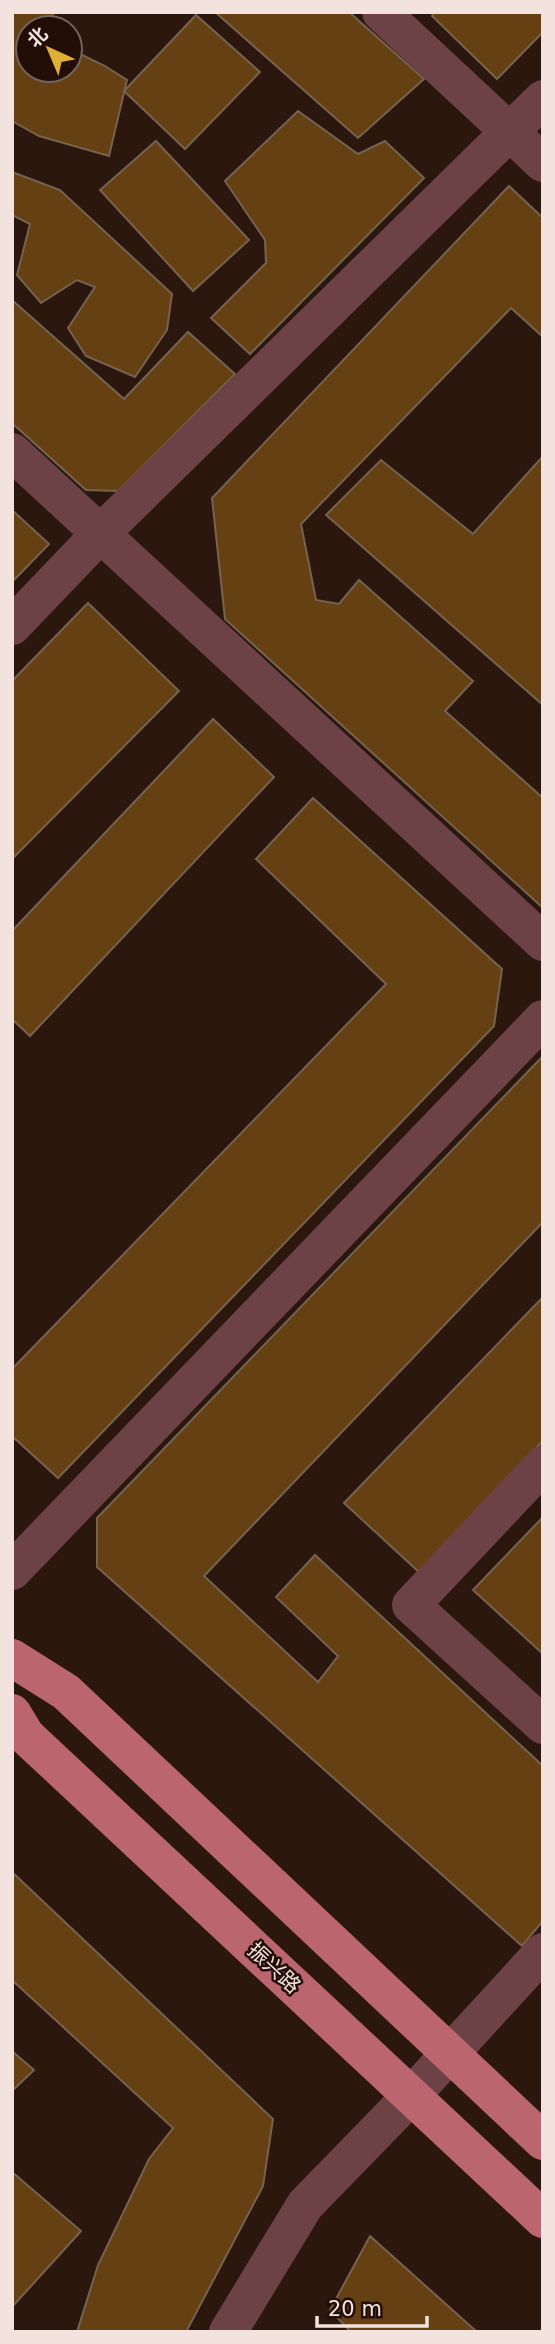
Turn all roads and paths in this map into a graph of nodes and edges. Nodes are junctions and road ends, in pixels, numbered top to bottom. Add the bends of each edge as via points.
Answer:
1 (381, 12) edge
2 (543, 99) edge
3 (510, 132) junction
4 (543, 163) edge
5 (12, 453) edge
6 (101, 533) junction
7 (12, 626) edge
8 (543, 942) edge
9 (543, 1019) edge
10 (543, 1465) edge
11 (12, 1571) edge
12 (12, 1658) edge
13 (12, 1713) edge
14 (543, 1725) edge
15 (543, 1952) edge
16 (449, 2055) junction
17 (411, 2096) junction
18 (543, 2141) edge
19 (543, 2219) edge
20 (228, 2332) edge

1 - 3 street
2 - 3 street
3 - 4 street
3 - 6 street
5 - 6 street
6 - 7 street
6 - 8 street
9 - 11 street
10 - 14 street via 411,1605
12 - 16 main road via 66,1692
13 - 17 main road, 振兴路 via 26,1736
15 - 16 street
16 - 17 street
16 - 18 main road
17 - 19 main road, 振兴路
17 - 20 street via 305,2205

